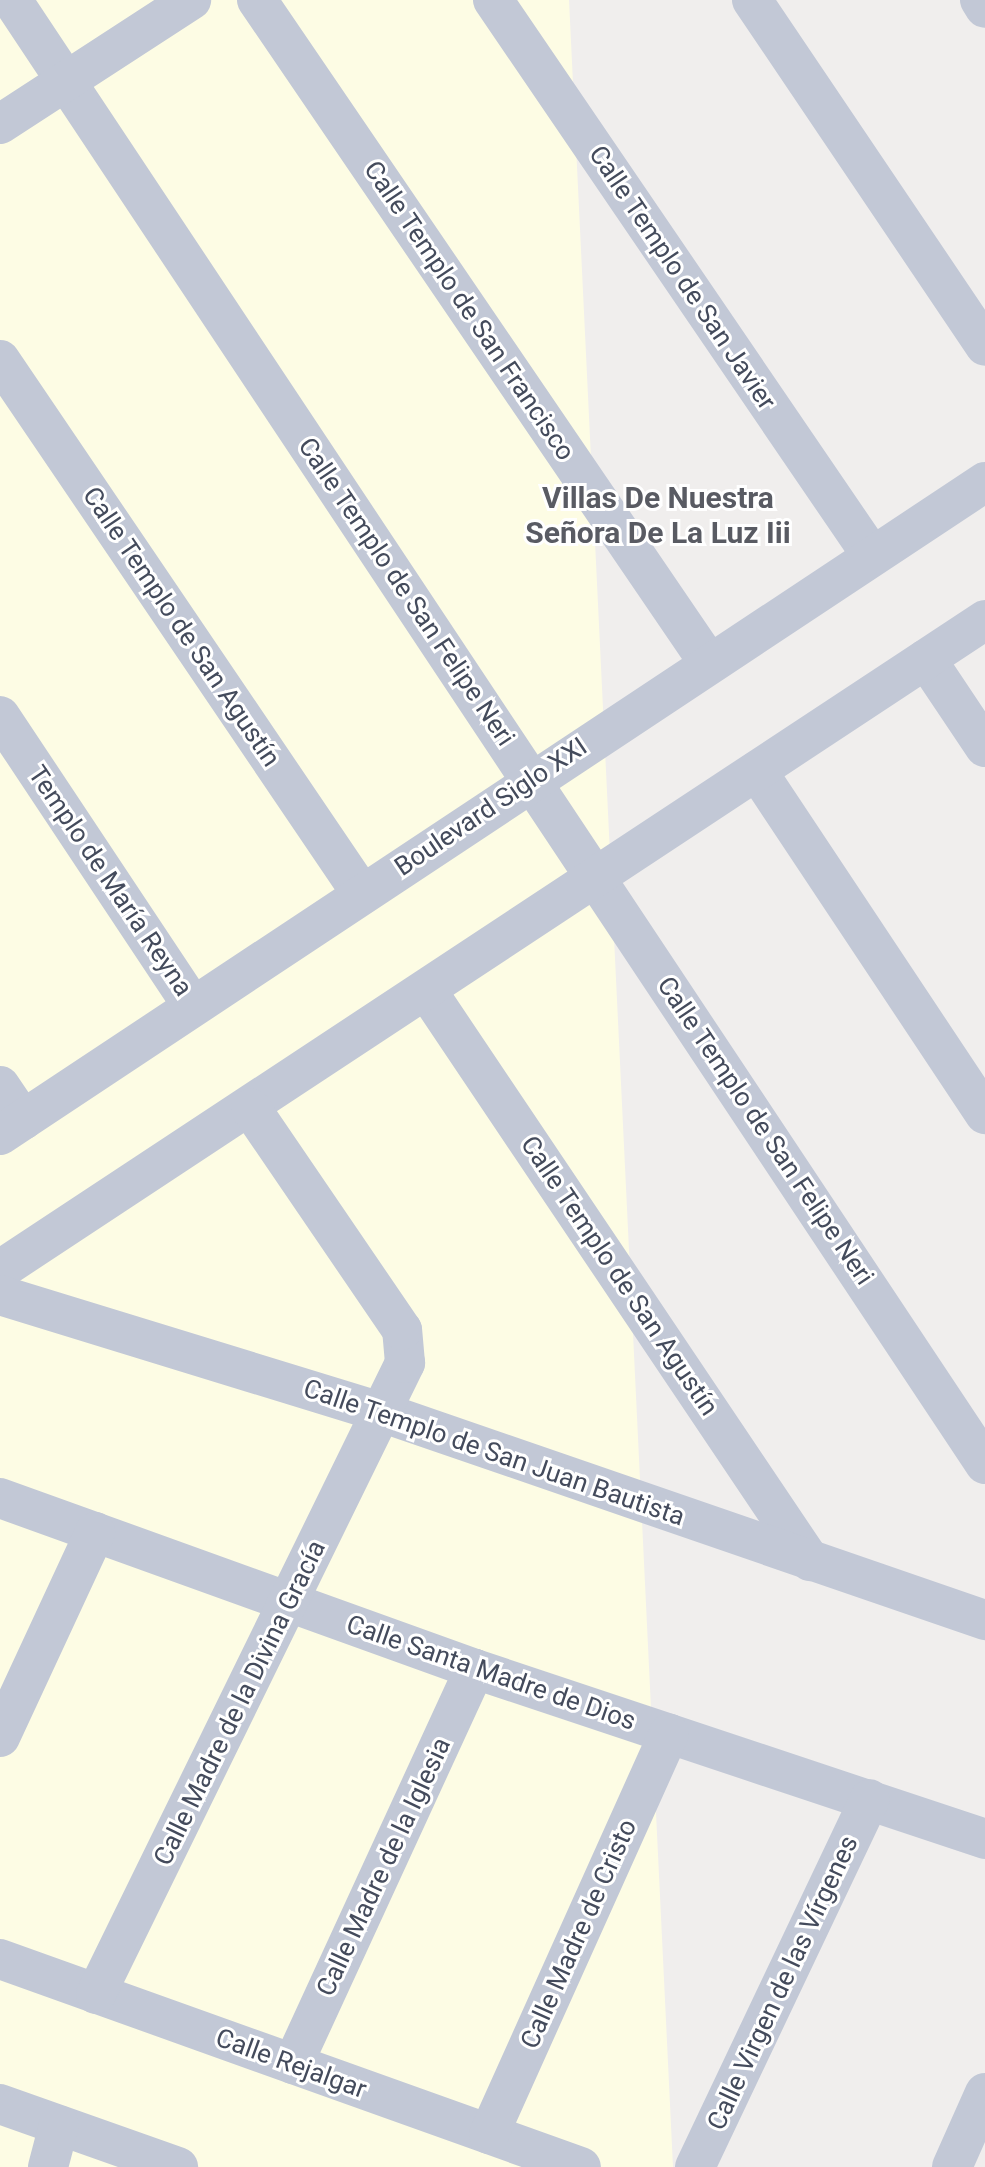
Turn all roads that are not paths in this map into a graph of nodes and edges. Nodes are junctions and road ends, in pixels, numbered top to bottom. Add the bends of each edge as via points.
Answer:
1 (12, 0) edge
2 (191, 0) edge
3 (257, 0) edge
4 (493, 0) edge
5 (752, 0) edge
6 (980, 0) edge
7 (985, 8) edge
8 (65, 80) junction
9 (0, 124) edge
10 (985, 346) edge
11 (0, 360) edge
12 (985, 482) edge
13 (872, 556) junction
14 (985, 620) edge
15 (926, 659) junction
16 (709, 663) junction
17 (0, 716) edge
18 (985, 747) edge
19 (757, 771) junction
20 (531, 779) junction
21 (597, 877) junction
22 (362, 894) junction
23 (427, 991) junction
24 (193, 1006) junction
25 (0, 1086) edge
26 (251, 1109) junction
27 (985, 1114) edge
28 (11, 1127) edge
29 (0, 1270) edge
30 (0, 1295) edge
31 (384, 1413) junction
32 (985, 1464) edge
33 (0, 1498) edge
34 (95, 1532) junction
35 (810, 1561) junction
36 (290, 1602) junction
37 (985, 1620) edge
38 (475, 1669) junction
39 (669, 1734) junction
40 (0, 1737) edge
41 (870, 1799) junction
42 (985, 1839) edge
43 (0, 1959) edge
44 (96, 1994) junction
45 (293, 2064) junction
46 (985, 2093) edge
47 (0, 2104) edge
48 (59, 2125) junction
49 (489, 2134) junction
50 (48, 2167) edge
51 (178, 2167) edge
52 (581, 2167) edge
53 (695, 2167) edge
54 (952, 2167) edge

1 - 8 street, Calle Templo de San Felipe Neri
2 - 8 street
3 - 16 street, Calle Templo de San Francisco
4 - 13 street, Calle Templo de San Javier
5 - 10 street
6 - 7 street
8 - 9 street
8 - 20 street, Calle Templo de San Felipe Neri
11 - 22 street, Calle Templo de San Agustín
12 - 13 street, Boulevard Siglo XXI
13 - 16 street, Boulevard Siglo XXI
14 - 15 street
15 - 18 street
15 - 19 street
16 - 20 street, Boulevard Siglo XXI
17 - 24 street, Templo de María Reyna
19 - 21 street
19 - 27 street
20 - 21 street, Calle Templo de San Felipe Neri
20 - 22 street, Boulevard Siglo XXI
21 - 23 street
21 - 32 street, Calle Templo de San Felipe Neri
22 - 24 street, Boulevard Siglo XXI
23 - 26 street
23 - 35 street, Calle Templo de San Agustín
24 - 28 street, Boulevard Siglo XXI
25 - 28 street
26 - 29 street
26 - 31 street via 402,1330 405,1363
30 - 31 street, Calle Templo de San Juan Bautista
31 - 35 street, Calle Templo de San Juan Bautista
31 - 36 street, Calle Madre de la Divina Gracía
33 - 34 street, Calle Santa Madre de Dios
34 - 36 street, Calle Santa Madre de Dios
34 - 40 street
35 - 37 street, Calle Templo de San Juan Bautista
36 - 38 street, Calle Santa Madre de Dios
36 - 44 street, Calle Madre de la Divina Gracía
38 - 39 street, Calle Santa Madre de Dios
38 - 45 street, Calle Madre de la Iglesia
39 - 41 street, Calle Santa Madre de Dios
39 - 49 street, Calle Madre de Cristo
41 - 42 street, Calle Santa Madre de Dios
41 - 53 street, Calle Virgen de las Vírgenes
43 - 44 street, Calle Rejalgar
44 - 45 street, Calle Rejalgar
45 - 49 street, Calle Rejalgar
46 - 54 street
47 - 48 street
48 - 50 street
48 - 51 street
49 - 52 street, Calle Rejalgar

